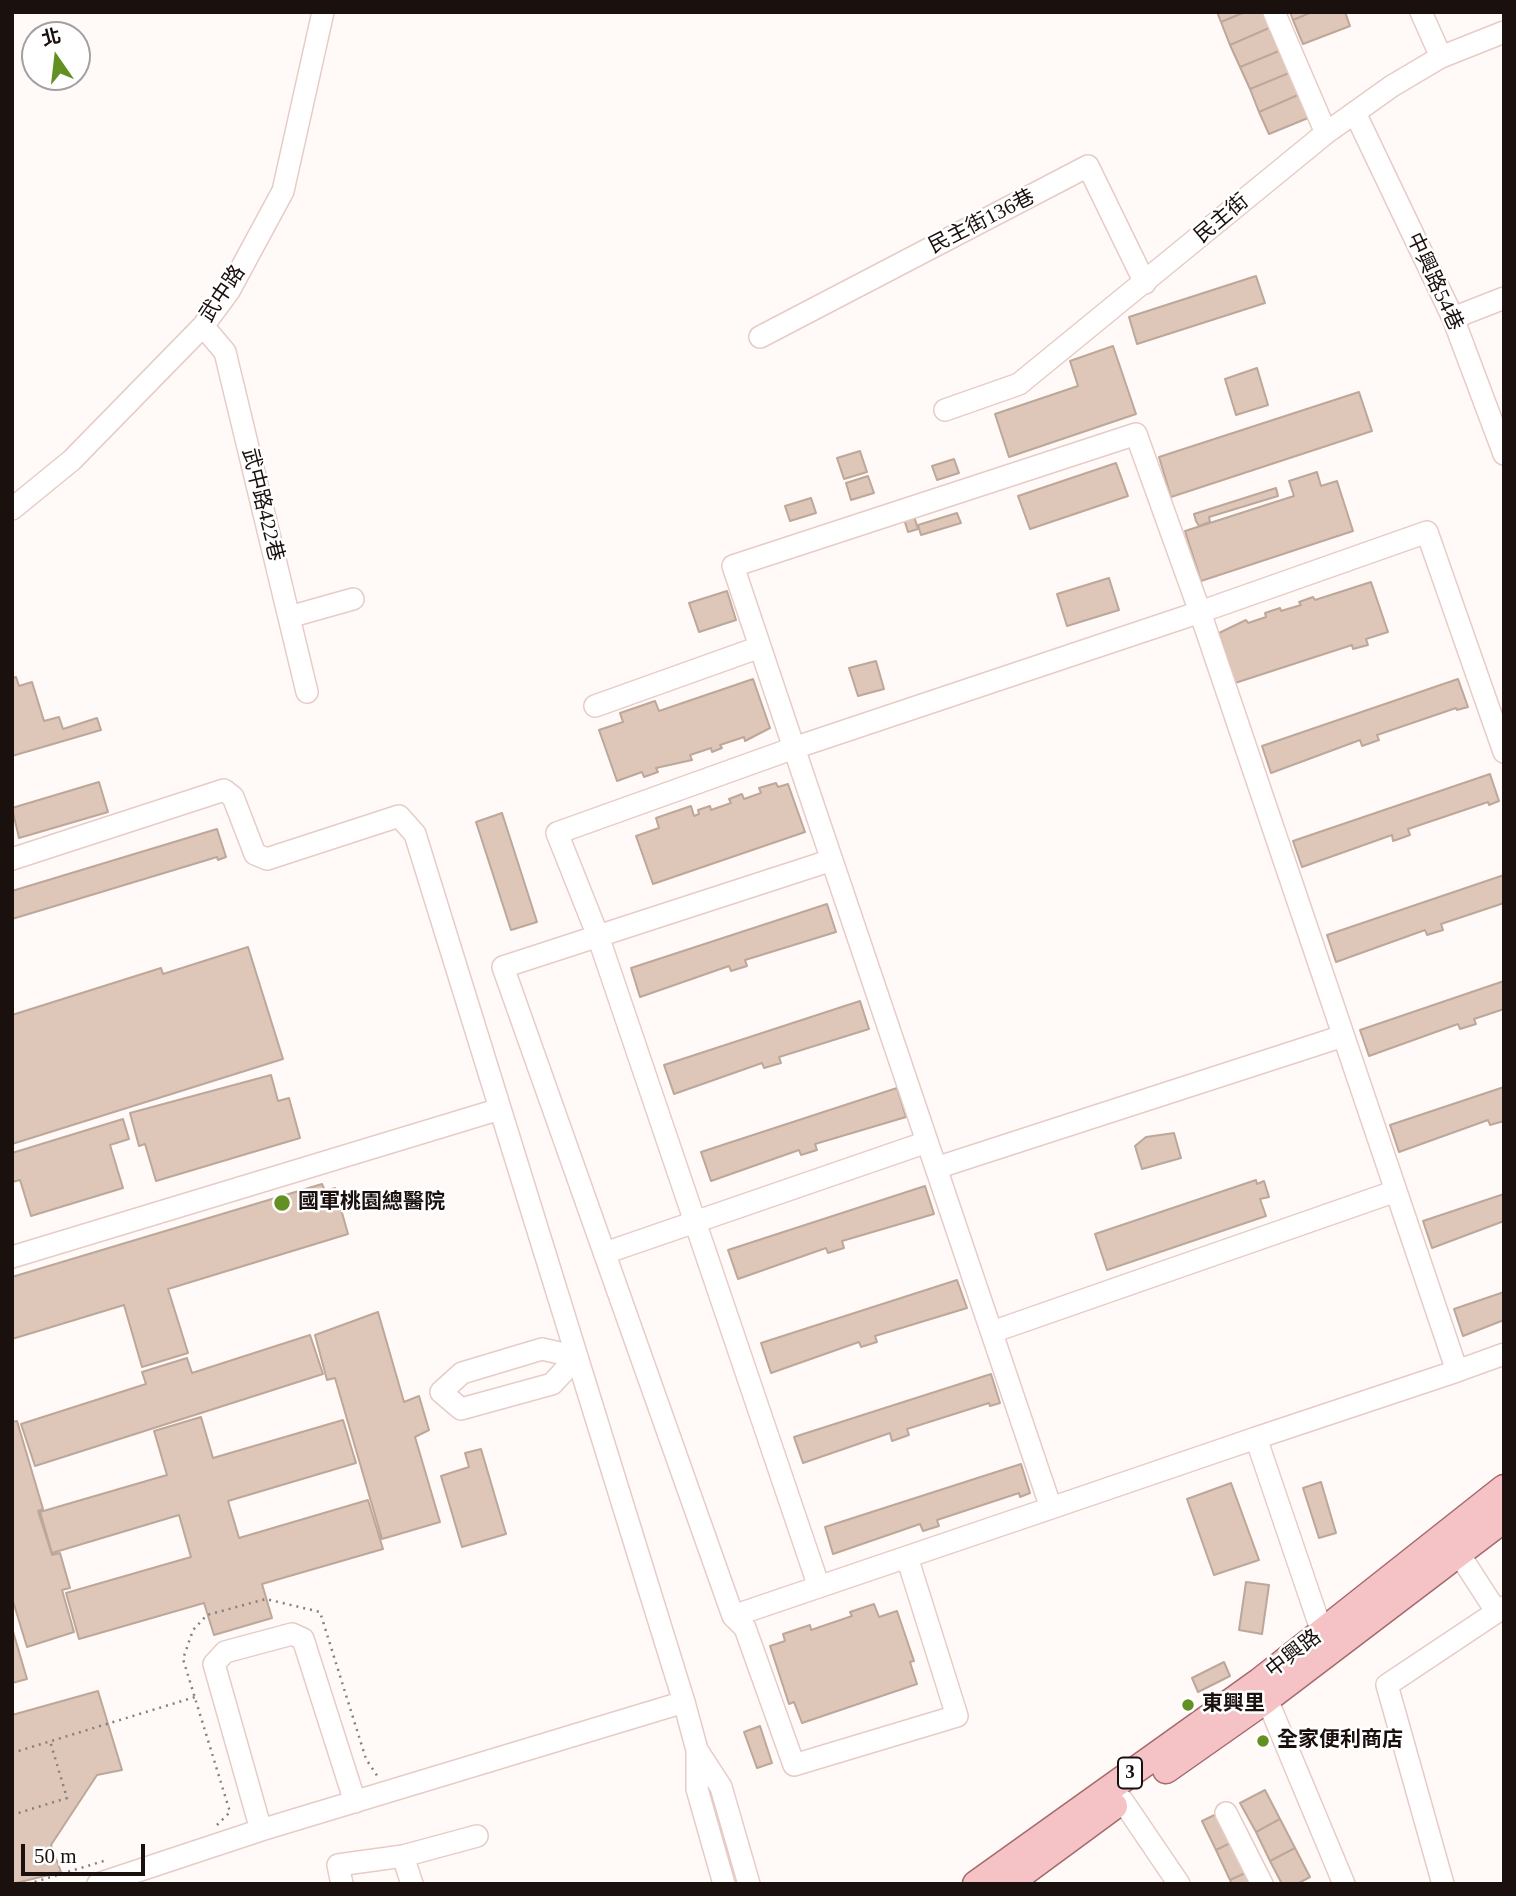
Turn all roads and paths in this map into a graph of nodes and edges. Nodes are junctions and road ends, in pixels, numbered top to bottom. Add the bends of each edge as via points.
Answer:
1 (323, 12) edge
2 (1274, 12) edge
3 (1421, 12) edge
4 (1504, 32) edge
5 (1441, 57) junction
6 (1356, 115) junction
7 (1326, 133) junction
8 (1144, 284) junction
9 (1504, 298) edge
10 (1453, 318) junction
11 (203, 326) junction
12 (760, 337) dead end
13 (945, 410) dead end
14 (1504, 453) edge
15 (12, 509) edge
16 (353, 599) dead end
17 (1199, 612) junction
18 (289, 617) junction
19 (760, 647) junction
20 (307, 692) dead end
21 (595, 706) dead end
22 (794, 748) junction
23 (1504, 752) edge
24 (12, 859) edge
25 (832, 860) junction
26 (598, 936) junction
27 (1343, 1036) junction
28 (500, 1109) junction
29 (927, 1142) junction
30 (936, 1168) junction
31 (1396, 1191) junction
32 (695, 1224) junction
33 (605, 1253) junction
34 (12, 1257) edge
35 (992, 1332) junction
36 (1504, 1354) edge
37 (577, 1357) junction
38 (1457, 1371) junction
39 (1256, 1438) junction
40 (1504, 1489) edge
41 (1051, 1507) junction
42 (1504, 1519) edge
43 (1452, 1542) junction
44 (907, 1557) junction
45 (819, 1587) junction
46 (1500, 1609) edge
47 (207, 1615) dead end
48 (733, 1616) junction
49 (1325, 1642) junction
50 (1263, 1690) junction
51 (195, 1697) junction
52 (684, 1702) junction
53 (50, 1741) junction
54 (697, 1750) junction
55 (12, 1753) edge
56 (1122, 1800) junction
57 (355, 1802) junction
58 (1226, 1813) dead end
59 (12, 1815) edge
60 (215, 1827) dead end
61 (261, 1830) junction
62 (477, 1836) dead end
63 (402, 1856) junction
64 (108, 1859) dead end
65 (1011, 1878) edge
66 (1337, 1882) edge
67 (28, 1884) edge
68 (99, 1884) edge
69 (342, 1884) edge
70 (412, 1884) edge
71 (724, 1884) edge
72 (749, 1884) edge
73 (976, 1884) edge
74 (1179, 1884) edge
75 (1262, 1884) edge
76 (1443, 1884) edge

1 - 11 street, 武中路 via 283,191 229,290
2 - 7 street
3 - 5 street
4 - 5 street, 民主街
5 - 6 street, 民主街 via 1392,86
6 - 7 street, 民主街
6 - 10 street, 中興路54巷
7 - 8 street, 民主街
8 - 12 street, 民主街136巷 via 1088,166
8 - 13 street, 民主街 via 1019,384
9 - 10 street
10 - 14 street, 中興路54巷
11 - 15 street, 武中路 via 72,460
11 - 18 street, 武中路422巷 via 225,352
16 - 18 street
17 - 19 street via 1136,434 733,566
17 - 22 street
17 - 23 street via 1427,532
17 - 27 street
18 - 20 street, 武中路422巷
19 - 21 street
19 - 22 street
22 - 25 street
22 - 26 street via 557,833
24 - 28 street via 224,790 233,797 255,854 267,859 399,816 415,834
25 - 26 street
25 - 29 street
26 - 32 street
26 - 33 street via 503,967
27 - 30 street
27 - 31 street
28 - 34 street
28 - 37 street
29 - 30 street
29 - 32 street
30 - 35 street
31 - 35 street
31 - 38 street
32 - 33 street
32 - 45 street
33 - 48 street
35 - 41 street
36 - 38 street
37 - 37 street via 542,1349 462,1373 441,1392 461,1409 552,1384
37 - 52 street
38 - 39 street
39 - 41 street
39 - 49 street
40 - 43 main road, 中興路 / 3
41 - 44 street
42 - 43 main road, 中興路 / 3
43 - 46 street
43 - 49 main road, 中興路 / 3
44 - 45 street
44 - 48 street via 957,1716 794,1765 745,1628
45 - 48 street
46 - 76 street via 1387,1685
47 - 51 path via 193,1630 183,1659
49 - 50 main road, 中興路 / 3
50 - 56 main road, 中興路 / 3
50 - 65 main road, 中興路 / 3
50 - 66 street
51 - 53 path
51 - 60 path via 230,1812
52 - 54 street
52 - 57 street
53 - 55 path
53 - 59 path via 67,1798
54 - 71 street via 697,1789
54 - 72 street via 721,1787
56 - 65 main road, 中興路 / 3
56 - 74 street
57 - 61 street
57 - 61 street via 303,1639 292,1634 225,1653 214,1664
58 - 75 street
61 - 68 street
62 - 63 street
63 - 69 street via 338,1865
63 - 70 street
64 - 67 path
65 - 73 main road, 中興路 / 3

